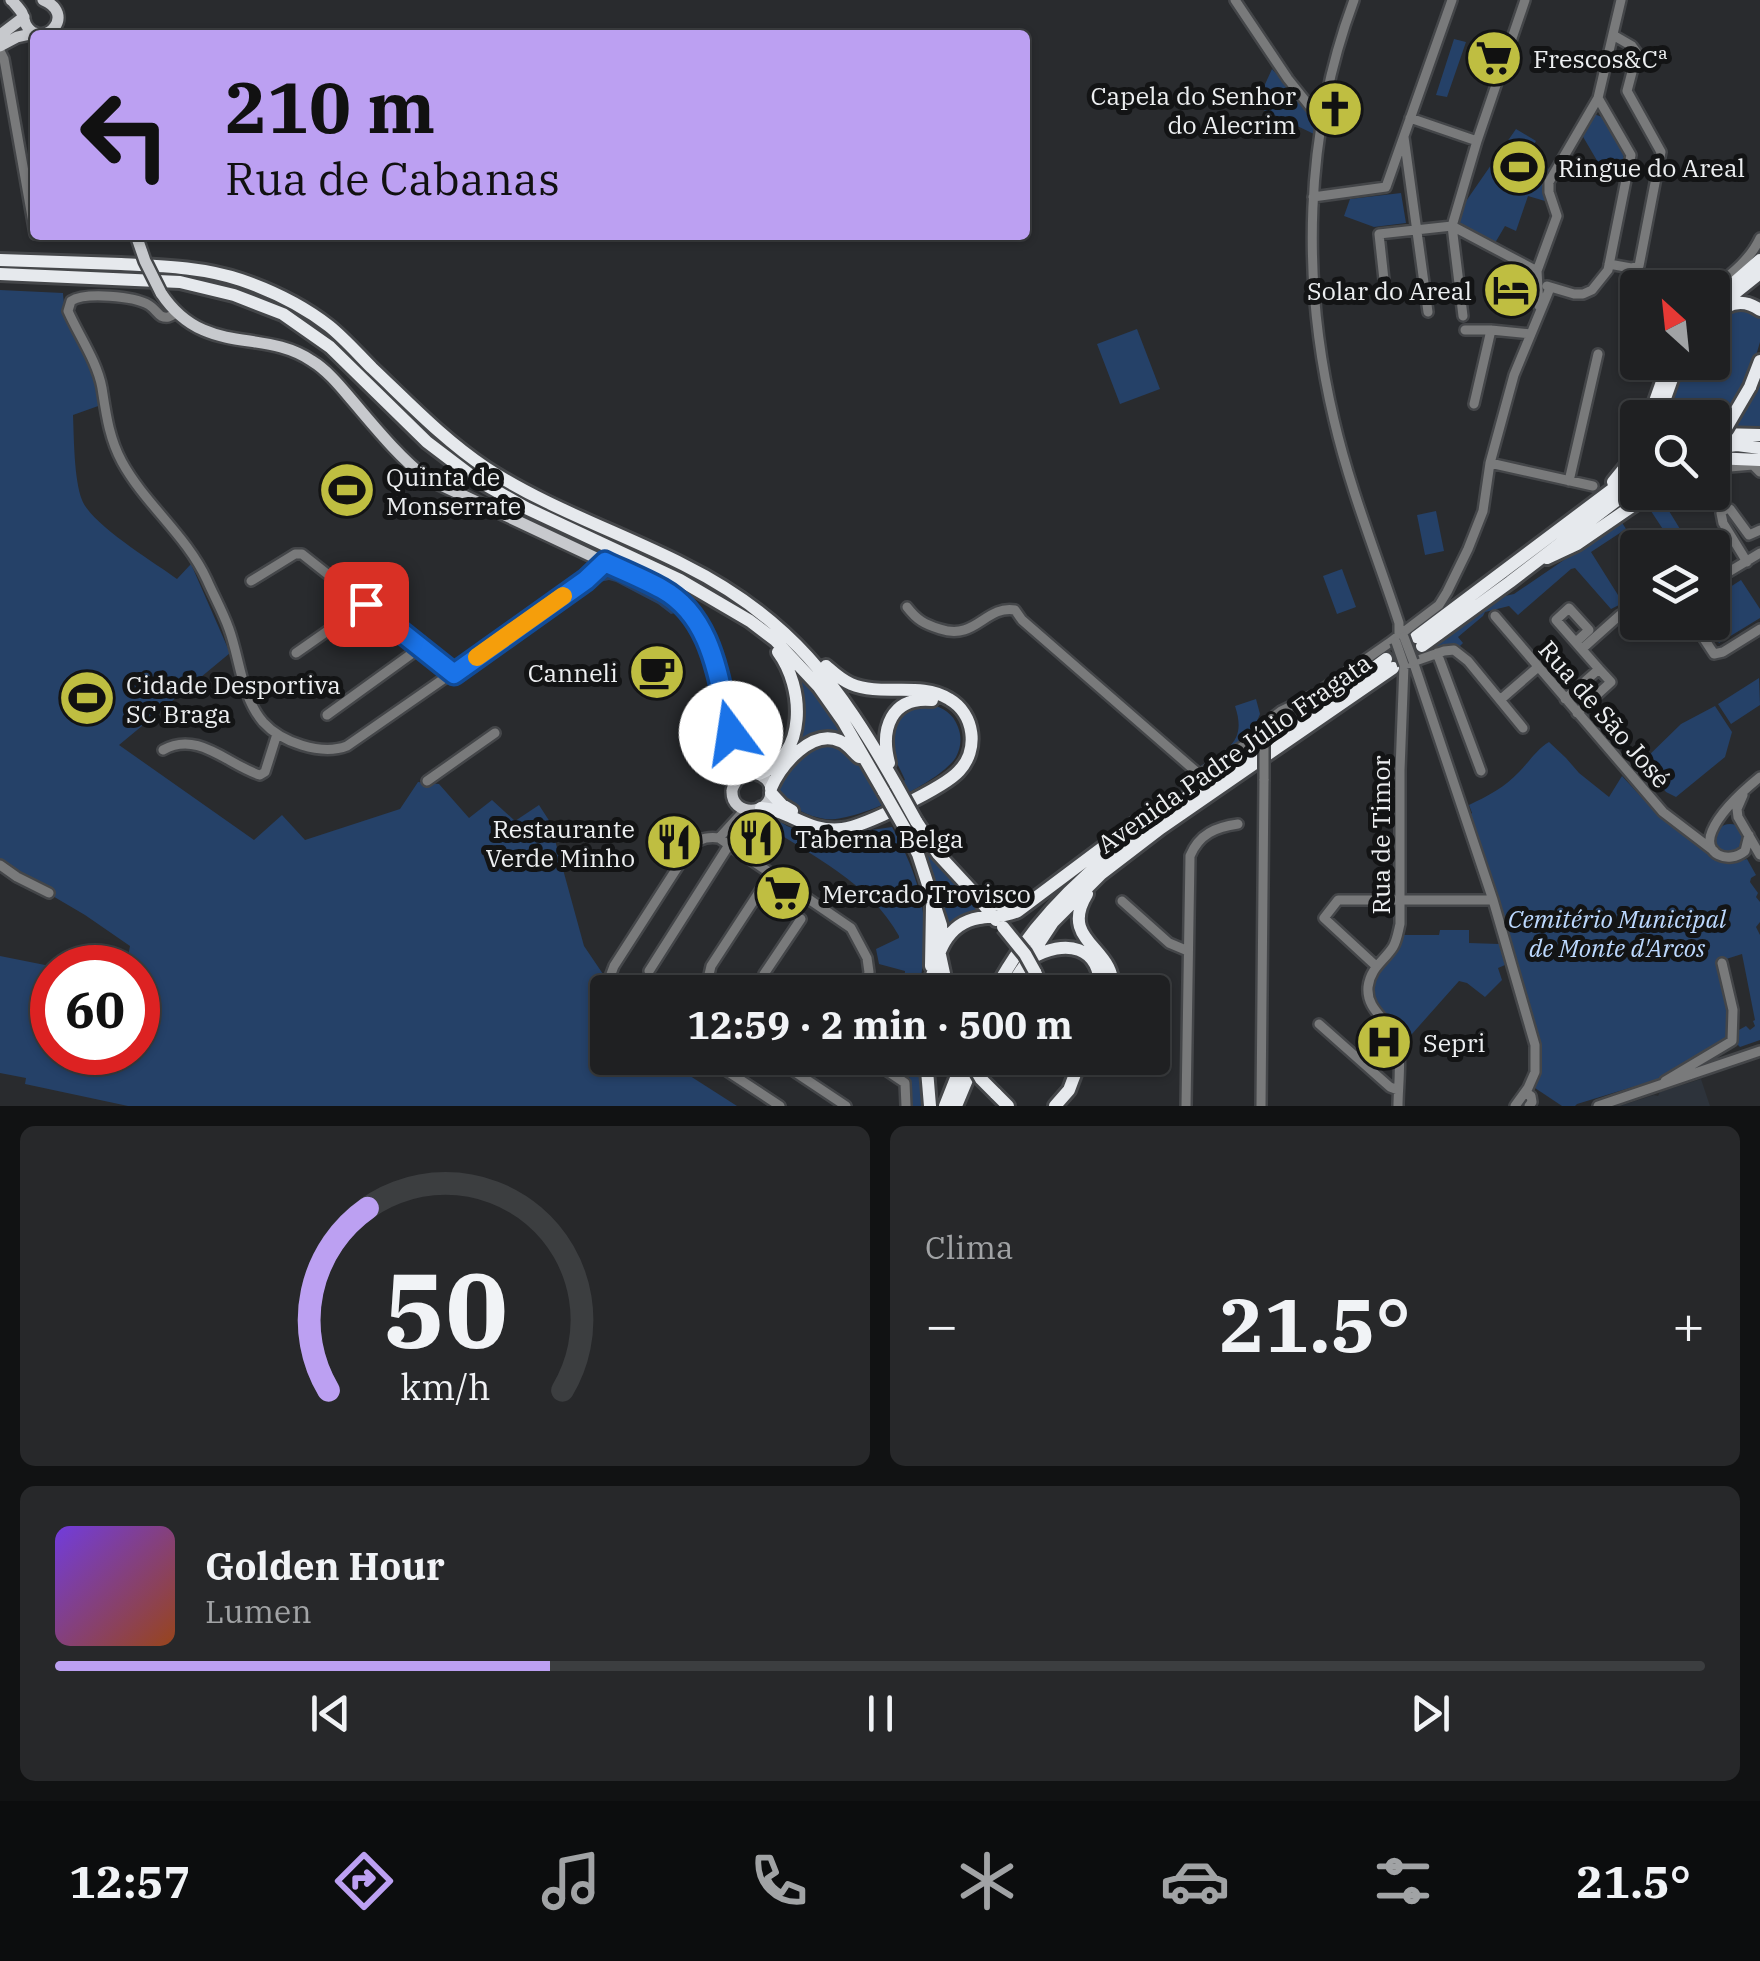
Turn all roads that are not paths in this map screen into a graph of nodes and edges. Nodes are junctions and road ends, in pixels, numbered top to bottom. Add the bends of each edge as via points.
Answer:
1 (12, 0) edge
2 (45, 0) edge
3 (1235, 0) edge
4 (1354, 0) edge
5 (1452, 0) edge
6 (1525, 0) edge
7 (1621, 0) edge
8 (67, 2) edge
9 (24, 17) junction
10 (58, 17) junction
11 (34, 30) edge
12 (52, 30) edge
13 (64, 30) edge
14 (0, 35) edge
15 (30, 35) edge
16 (1613, 35) junction
17 (0, 48) edge
18 (1598, 98) junction
19 (1410, 118) junction
20 (1320, 120) junction
21 (1404, 134) junction
22 (1477, 141) junction
23 (1386, 186) junction
24 (1412, 188) junction
25 (1313, 197) junction
26 (30, 207) edge
27 (1452, 226) junction
28 (1416, 230) junction
29 (1760, 238) edge
30 (138, 240) edge
31 (0, 258) edge
32 (1760, 260) edge
33 (1609, 264) junction
34 (0, 274) edge
35 (1760, 274) edge
36 (1537, 275) junction
37 (1730, 275) edge
38 (1730, 286) edge
39 (1550, 288) junction
40 (1385, 289) dead end
41 (1730, 297) edge
42 (1730, 306) edge
43 (1760, 310) edge
44 (176, 312) junction
45 (1428, 312) dead end
46 (1539, 314) junction
47 (1463, 316) dead end
48 (1465, 330) dead end
49 (1491, 330) junction
50 (1530, 334) junction
51 (1598, 354) dead end
52 (1760, 361) edge
53 (1474, 404) dead end
54 (1730, 421) edge
55 (1730, 433) edge
56 (1760, 435) edge
57 (1730, 446) edge
58 (1760, 448) edge
59 (1760, 460) edge
60 (1490, 462) junction
61 (1730, 462) edge
62 (1730, 464) edge
63 (1620, 471) edge
64 (1760, 472) edge
65 (1620, 479) edge
66 (1569, 481) junction
67 (1598, 491) junction
68 (1620, 498) edge
69 (1627, 510) edge
70 (1760, 530) edge
71 (1760, 553) edge
72 (605, 562) junction
73 (1747, 562) junction
74 (1531, 565) junction
75 (1730, 572) edge
76 (251, 581) dead end
77 (366, 604) junction
78 (723, 605) junction
79 (907, 608) dead end
80 (1620, 615) dead end
81 (1495, 616) dead end
82 (1760, 629) edge
83 (1408, 639) junction
84 (1704, 640) edge
85 (421, 647) junction
86 (804, 650) junction
87 (296, 652) dead end
88 (1437, 653) junction
89 (1399, 663) junction
90 (1538, 667) junction
91 (1599, 669) junction
92 (454, 674) junction
93 (1565, 699) junction
94 (1500, 700) junction
95 (1577, 713) junction
96 (327, 715) dead end
97 (1522, 728) dead end
98 (495, 733) dead end
99 (277, 734) junction
100 (1264, 736) junction
101 (163, 750) dead end
102 (736, 755) junction
103 (1264, 758) junction
104 (868, 764) junction
105 (1480, 770) dead end
106 (757, 773) junction
107 (739, 776) junction
108 (1760, 777) edge
109 (427, 781) dead end
110 (890, 788) junction
111 (1746, 788) junction
112 (771, 791) junction
113 (1172, 807) junction
114 (749, 808) junction
115 (910, 824) junction
116 (1238, 824) dead end
117 (1717, 824) junction
118 (1742, 824) junction
119 (1690, 834) junction
120 (1750, 835) junction
121 (719, 838) junction
122 (729, 846) junction
123 (1714, 851) junction
124 (1745, 851) junction
125 (1760, 857) edge
126 (0, 865) edge
127 (771, 874) junction
128 (1101, 874) junction
129 (1053, 886) junction
130 (49, 893) dead end
131 (975, 894) junction
132 (1400, 900) junction
133 (1493, 900) junction
134 (1122, 901) dead end
135 (933, 904) junction
136 (801, 919) dead end
137 (999, 922) junction
138 (941, 948) junction
139 (1188, 951) junction
140 (1722, 963) dead end
141 (1024, 964) junction
142 (1376, 966) junction
143 (649, 972) dead end
144 (611, 975) edge
145 (707, 975) edge
146 (764, 975) edge
147 (868, 975) edge
148 (930, 975) edge
149 (933, 975) edge
150 (943, 975) edge
151 (1004, 975) edge
152 (1018, 975) edge
153 (1036, 975) edge
154 (1098, 975) edge
155 (1112, 975) edge
156 (1319, 1024) dead end
157 (1760, 1052) edge
158 (733, 1075) edge
159 (800, 1075) edge
160 (894, 1075) edge
161 (927, 1075) edge
162 (961, 1075) edge
163 (965, 1075) edge
164 (979, 1075) edge
165 (1075, 1075) edge
166 (1660, 1085) junction
167 (1398, 1090) junction
168 (1525, 1092) junction
169 (1058, 1105) edge
170 (1601, 1105) edge
171 (780, 1106) edge
172 (846, 1106) edge
173 (906, 1106) edge
174 (930, 1106) edge
175 (945, 1106) edge
176 (956, 1106) edge
177 (1008, 1106) edge
178 (1186, 1106) edge
179 (1261, 1106) edge
180 (1398, 1106) edge
181 (1515, 1106) edge
182 (1529, 1106) edge

1 - 9 main road
2 - 9 main road via 28,7
2 - 10 main road
3 - 20 street
4 - 20 street
5 - 19 street
6 - 22 street
7 - 16 street
8 - 10 main road
9 - 11 main road
9 - 14 main road
10 - 12 main road
10 - 13 main road
15 - 17 main road
16 - 18 street
16 - 33 street via 1637,53 1627,91 1661,152 1639,266
17 - 26 street
18 - 33 street via 1632,155
18 - 36 street via 1549,182 1557,216
19 - 21 street
19 - 22 street
20 - 25 street
21 - 23 street
21 - 24 street
22 - 27 street
23 - 24 street
23 - 25 street
24 - 28 street
25 - 83 street via 1315,292 1330,402 1349,476
27 - 28 street
27 - 36 street
27 - 47 street
28 - 40 street via 1379,234
28 - 45 street
29 - 37 street
30 - 44 main road, bridge via 160,293
31 - 86 highway via 179,267 288,298 330,327 436,430 487,468 741,597
32 - 38 highway
33 - 39 street via 1583,294
34 - 78 highway via 180,282 283,314 477,480
35 - 41 highway
36 - 39 street
36 - 46 street
39 - 46 street
42 - 43 highway
44 - 72 main road via 207,332 296,351 316,363 426,478
44 - 99 street via 166,317 142,302 86,296 71,301 68,311 96,372 119,458 200,566 230,630 253,707
46 - 50 street
48 - 49 street
49 - 50 street
49 - 53 street
50 - 60 street
51 - 66 street
52 - 54 highway, bridge
55 - 56 highway
57 - 58 highway
59 - 61 highway
60 - 66 street
60 - 83 street via 1482,511 1452,582
62 - 64 street
63 - 67 highway
65 - 67 highway
66 - 67 street
67 - 83 highway
68 - 74 highway
69 - 74 highway
70 - 73 street via 1748,535 1732,510 1721,513
71 - 73 street
72 - 92 street
72 - 102 main road via 664,590 701,628
73 - 75 street
74 - 83 highway
76 - 77 street via 302,554
77 - 85 street
77 - 87 street
78 - 104 highway via 794,659
78 - 106 highway via 779,654 798,697 788,748
79 - 100 street via 919,622 948,632 963,632 1003,608 1015,610 1200,775
80 - 91 street via 1579,646
81 - 90 street, Rua de São José
82 - 84 street via 1718,655
83 - 89 street, bridge
83 - 100 street via 1280,711
85 - 92 street
85 - 96 street
86 - 110 highway via 854,715
86 - 114 highway via 853,686 952,700 966,716 971,752 957,774 860,826 812,827 768,808
88 - 89 street
88 - 94 street via 1460,654
88 - 105 street
89 - 103 highway, Avenida Padre Júlio Fragata
89 - 113 highway, Avenida Padre Júlio Fragata
89 - 132 street, Rua de Timor
89 - 133 street via 1415,672
90 - 93 street, Rua de São José
90 - 94 street
91 - 93 street
91 - 95 street via 1612,682
92 - 99 street via 340,749
93 - 95 street, Rua de São José
94 - 97 street
95 - 119 street, Rua de São José
98 - 109 street
99 - 101 street via 260,775 192,744
100 - 103 street, bridge
102 - 106 main road
102 - 107 main road
103 - 128 highway, Avenida Padre Júlio Fragata
103 - 179 street, bridge
104 - 110 highway
104 - 112 highway via 838,740 818,739 780,772
106 - 107 main road
106 - 112 main road
107 - 114 main road via 734,800
108 - 111 street
110 - 112 highway via 890,718 905,703 928,698 948,707 964,730 959,760 941,778 872,814 827,822 796,813
110 - 115 highway, bridge
111 - 117 street
111 - 118 street via 1736,809
112 - 114 main road via 766,804
113 - 129 highway via 1134,824
113 - 151 highway via 1058,901
114 - 121 street
115 - 131 highway
115 - 135 highway
116 - 139 street via 1204,835 1190,856
117 - 118 street
117 - 119 street
117 - 123 street via 1710,841
118 - 120 street
119 - 123 street, Rua de São José
120 - 124 street
120 - 125 street
121 - 122 street
121 - 144 street via 695,842
122 - 127 street
122 - 143 street
123 - 124 street via 1730,858
124 - 125 street
126 - 130 street
127 - 145 street
127 - 147 street via 852,928
128 - 141 highway, Avenida Padre Júlio Fragata via 1053,922
128 - 155 highway via 1083,902 1079,929
129 - 131 highway via 1016,906
129 - 137 highway
131 - 137 highway
132 - 133 street
132 - 142 street, Rua de Timor via 1398,937
132 - 142 street via 1338,900 1324,918
133 - 168 street via 1535,1045 1535,1072
134 - 139 street via 1169,943
135 - 138 highway
135 - 148 highway
136 - 146 street
137 - 138 highway via 979,918 962,924
137 - 153 highway, bridge
138 - 149 highway
138 - 150 highway
139 - 178 street
140 - 166 street via 1732,1041
141 - 152 highway, Avenida Padre Júlio Fragata
141 - 154 highway via 1068,947 1089,958
142 - 167 street, Rua de Timor via 1367,992 1397,1042
156 - 167 street
157 - 166 street
158 - 171 street
159 - 172 street
160 - 173 street via 906,1087
161 - 174 highway
162 - 175 highway
163 - 176 highway
164 - 177 highway, bridge
165 - 169 highway
166 - 170 street
167 - 180 street, Rua de Timor
168 - 181 street
168 - 182 street

